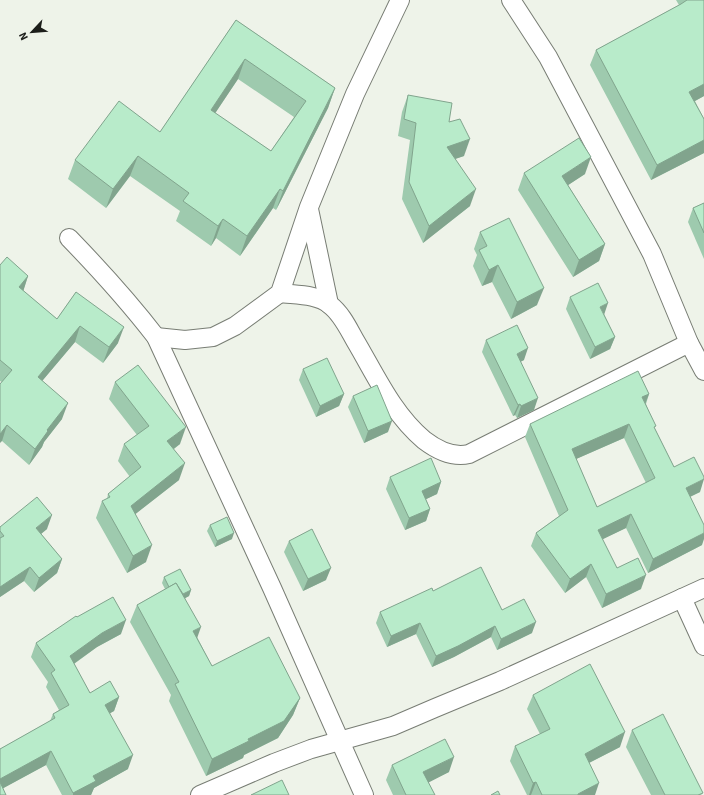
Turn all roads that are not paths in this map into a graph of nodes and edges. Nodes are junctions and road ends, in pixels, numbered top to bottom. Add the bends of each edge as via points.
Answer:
1 (400, 0) edge
2 (511, 0) edge
3 (309, 207) junction
4 (69, 238) dead end
5 (280, 293) junction
6 (329, 304) junction
7 (156, 337) junction
8 (689, 343) junction
9 (704, 371) edge
10 (704, 588) edge
11 (682, 598) junction
12 (704, 646) edge
13 (338, 740) junction
14 (200, 795) edge
15 (364, 795) edge

1 - 3 street via 355,94
2 - 8 street via 548,57 648,247
3 - 5 street
3 - 6 street
4 - 7 street via 112,282
5 - 6 street via 317,298
5 - 7 street via 235,326 212,337 185,340
6 - 8 street via 349,329 392,403 415,432 443,452 461,456
7 - 13 street via 272,588
8 - 9 street
10 - 11 street
11 - 12 street
11 - 13 street via 500,681 392,726
13 - 14 street via 274,763
13 - 15 street

